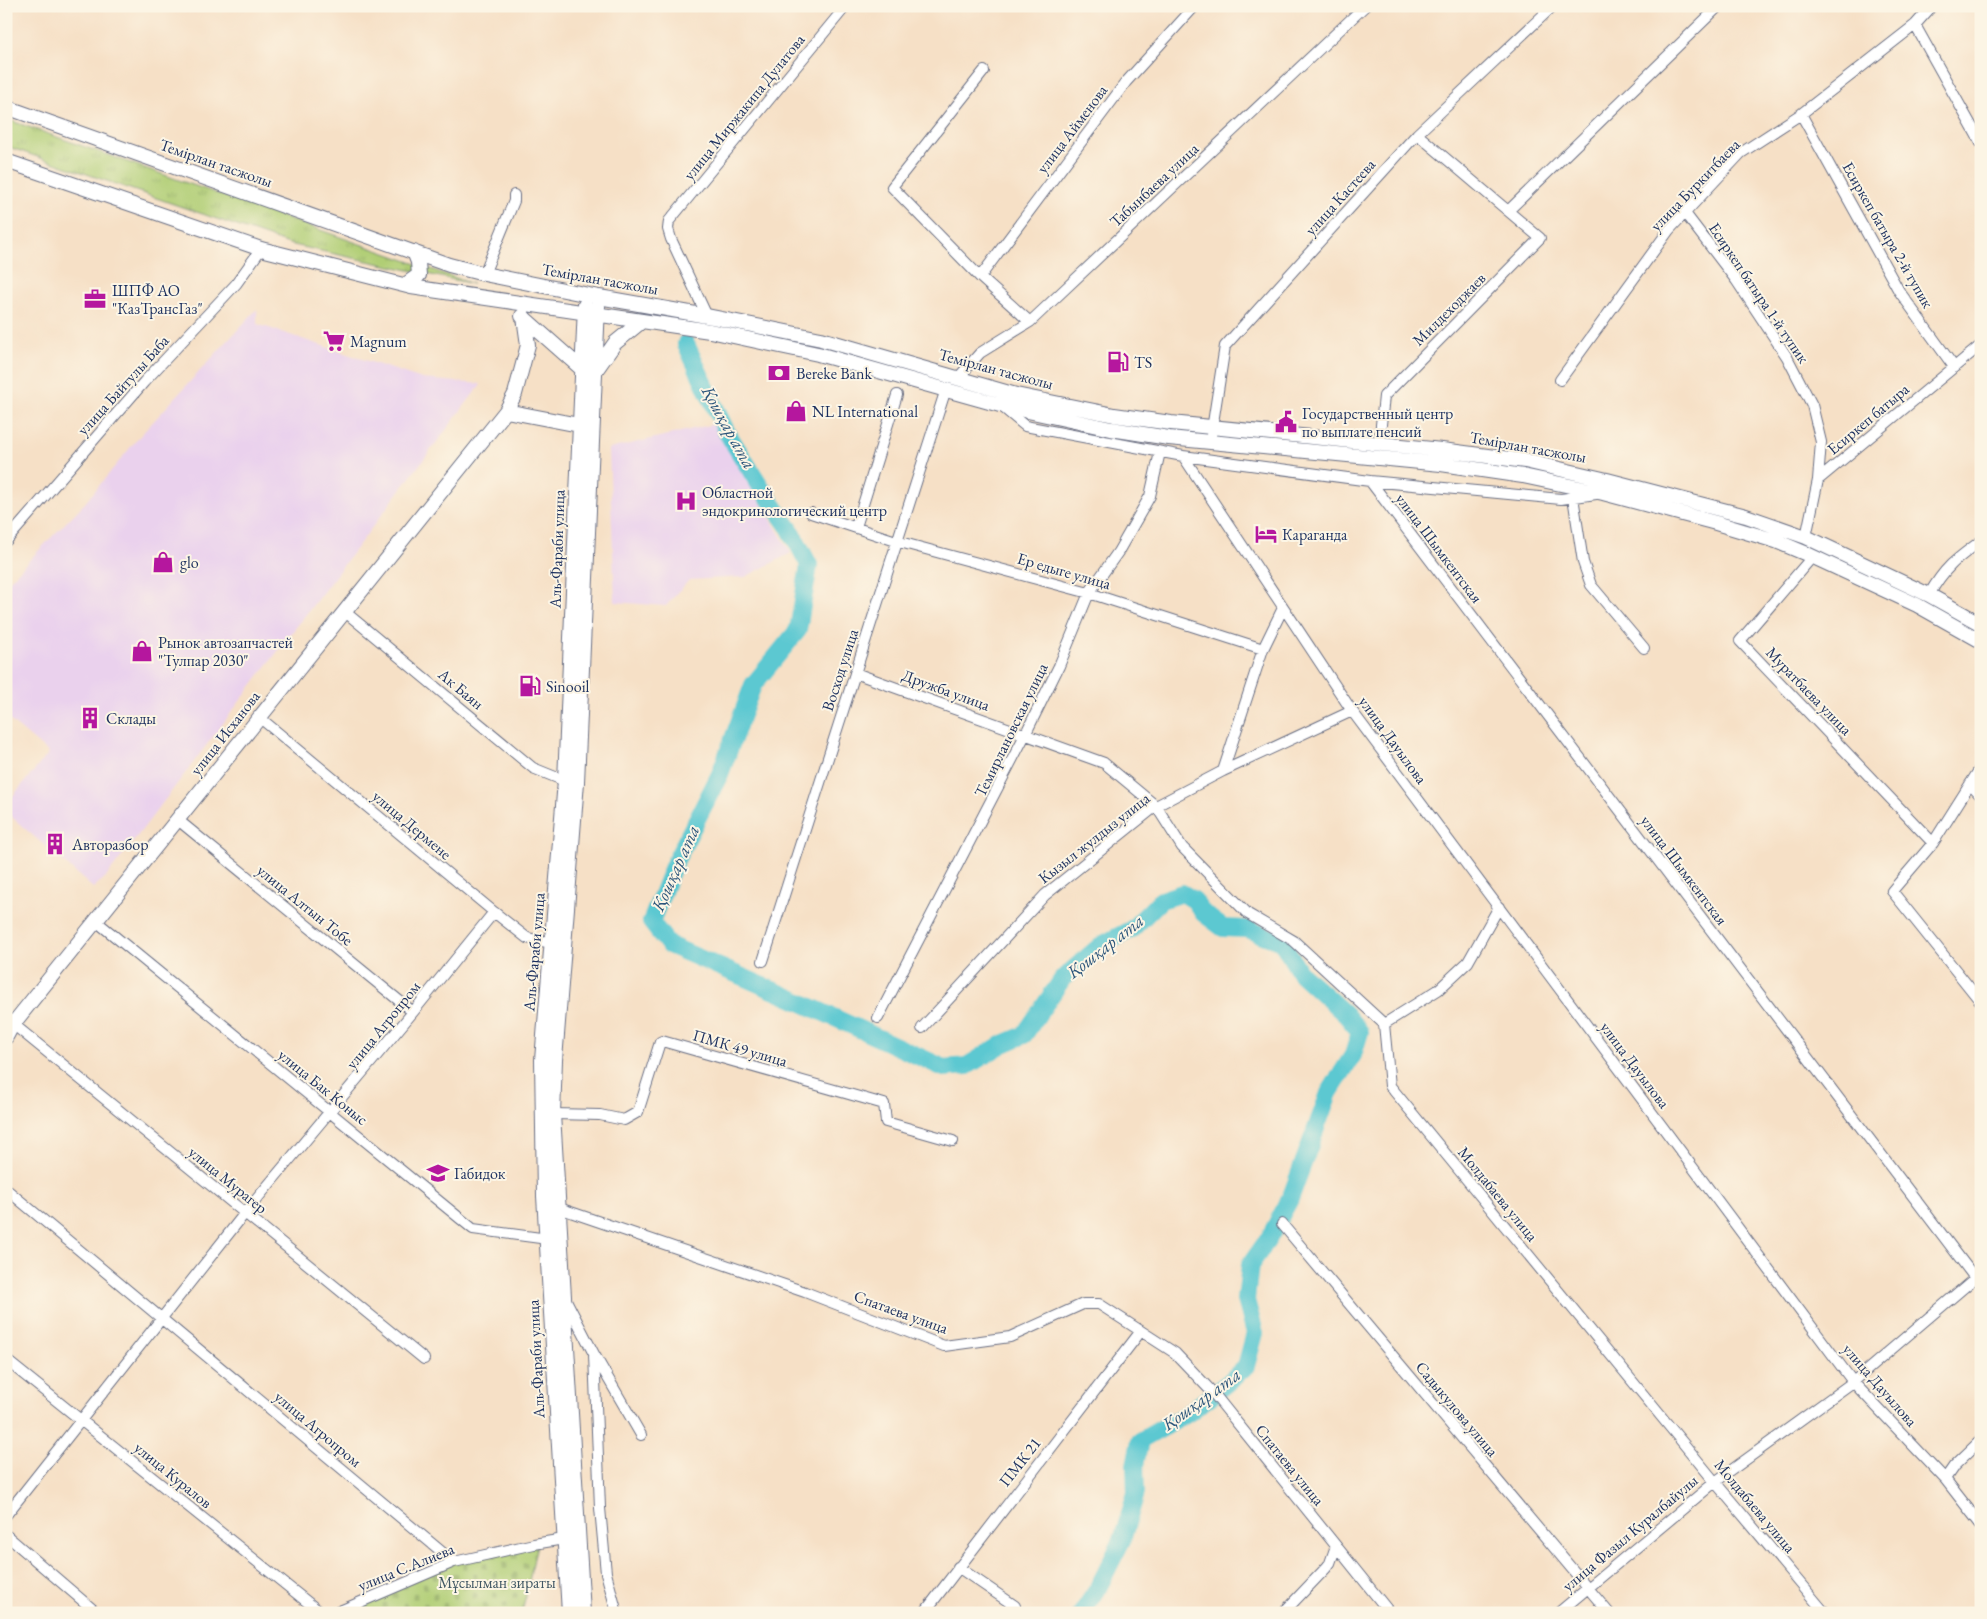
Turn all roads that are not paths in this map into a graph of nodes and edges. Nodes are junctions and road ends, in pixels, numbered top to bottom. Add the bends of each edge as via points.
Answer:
1 (846, 6) edge
2 (1195, 6) edge
3 (1365, 6) edge
4 (1553, 6) edge
5 (1719, 6) edge
6 (1932, 6) edge
7 (1915, 25) junction
8 (984, 70) dead end
9 (6, 107) edge
10 (1801, 114) junction
11 (1417, 134) junction
12 (1981, 143) edge
13 (6, 160) edge
14 (514, 195) dead end
15 (1508, 211) junction
16 (1684, 212) junction
17 (261, 249) junction
18 (414, 252) junction
19 (484, 274) junction
20 (980, 277) junction
21 (404, 285) junction
22 (593, 296) junction
23 (510, 302) junction
24 (590, 314) junction
25 (707, 316) junction
26 (524, 318) junction
27 (642, 321) junction
28 (1030, 322) junction
29 (1981, 345) edge
30 (1954, 367) junction
31 (589, 370) junction
32 (958, 378) junction
33 (1560, 380) dead end
34 (946, 389) junction
35 (897, 395) dead end
36 (1000, 405) junction
37 (506, 411) junction
38 (579, 425) junction
39 (1212, 427) junction
40 (1210, 442) junction
41 (1379, 444) junction
42 (1160, 452) junction
43 (1183, 456) junction
44 (1818, 480) junction
45 (1370, 481) junction
46 (1603, 493) junction
47 (1573, 497) junction
48 (811, 513) dead end
49 (856, 527) junction
50 (1806, 537) junction
51 (6, 541) edge
52 (896, 541) junction
53 (1981, 541) edge
54 (1813, 556) junction
55 (1089, 593) junction
56 (1929, 595) junction
57 (1283, 608) junction
58 (344, 611) junction
59 (1981, 624) edge
60 (1981, 641) edge
61 (1644, 648) dead end
62 (1263, 649) junction
63 (855, 673) junction
64 (1352, 711) junction
65 (259, 717) junction
66 (1025, 736) junction
67 (1981, 767) edge
68 (1222, 771) junction
69 (565, 782) junction
70 (1970, 784) junction
71 (1981, 796) edge
72 (1156, 806) junction
73 (178, 820) junction
74 (1933, 843) junction
75 (1499, 908) junction
76 (494, 912) junction
77 (96, 921) junction
78 (552, 943) junction
79 (763, 961) dead end
80 (1981, 1002) edge
81 (413, 1012) junction
82 (878, 1018) dead end
83 (13, 1024) junction
84 (1384, 1024) junction
85 (922, 1028) dead end
86 (6, 1037) edge
87 (330, 1112) junction
88 (553, 1114) junction
89 (953, 1141) dead end
90 (6, 1189) edge
91 (551, 1206) junction
92 (245, 1213) junction
93 (1282, 1224) dead end
94 (548, 1239) junction
95 (1978, 1275) edge
96 (563, 1295) junction
97 (162, 1319) junction
98 (1141, 1331) junction
99 (594, 1354) junction
100 (424, 1359) dead end
101 (6, 1360) edge
102 (1853, 1382) junction
103 (82, 1421) junction
104 (641, 1435) dead end
105 (1981, 1440) edge
106 (1945, 1479) junction
107 (1715, 1482) junction
108 (6, 1516) edge
109 (1981, 1525) edge
110 (6, 1535) edge
111 (571, 1538) junction
112 (1336, 1546) junction
113 (454, 1562) junction
114 (958, 1567) junction
115 (1588, 1588) junction
116 (1015, 1606) dead end
117 (97, 1613) edge
118 (321, 1613) edge
119 (335, 1613) edge
120 (569, 1613) edge
121 (583, 1613) edge
122 (616, 1613) edge
123 (924, 1613) edge
124 (1283, 1613) edge
125 (1390, 1613) edge
126 (1558, 1613) edge
127 (1609, 1613) edge
128 (1826, 1613) edge

1 - 25 street, улица Миржакипа Дулатова via 670,221 671,239
2 - 20 street, улица Айменова via 1126,82
3 - 28 street, Табынбаева улица
4 - 11 street, улица Кастеева
5 - 15 street
6 - 7 street, улица Буркитбаева
7 - 10 street, улица Буркитбаева
7 - 12 street
8 - 20 street via 892,187
9 - 18 main road, Темірлан тасжолы
10 - 16 street, улица Буркитбаева via 1741,154
10 - 30 street, Есиркеп батыра 2-й тупик via 1899,291
11 - 15 street, Милдеходжаев
11 - 39 street, улица Кастеева via 1225,346
13 - 17 main road, Темірлан тасжолы
14 - 19 street
15 - 41 street, Милдеходжаев via 1540,238 1384,396
16 - 33 street, улица Буркитбаева
16 - 44 street, Есиркеп батыра 1-й тупик via 1762,319 1787,357 1812,405 1821,442
17 - 21 main road, Темірлан тасжолы
17 - 51 street, улица Байтулы Баба via 236,284 144,382
18 - 19 main road, Темірлан тасжолы
18 - 21 main road via 419,275
19 - 22 main road, Темірлан тасжолы
20 - 28 street
21 - 23 main road, Темірлан тасжолы
22 - 24 main road, Аль-Фараби улица
22 - 25 main road, Темірлан тасжолы
23 - 24 main road, Темірлан тасжолы
23 - 26 main road
24 - 27 main road, Темірлан тасжолы
24 - 31 main road, Аль-Фараби улица
25 - 32 main road, Темірлан тасжолы via 821,339
26 - 31 main road
26 - 37 main road, улица Исханова via 528,345 515,394
27 - 31 main road via 615,342
27 - 34 main road, Темірлан тасжолы via 710,331 818,354
28 - 32 street, Табынбаева улица via 980,353
29 - 30 street, Есиркеп батыра
30 - 44 street, Есиркеп батыра
31 - 38 main road, Аль-Фараби улица
31 - 88 main road, Аль-Фараби улица via 590,444 577,782
32 - 39 main road, Темірлан тасжолы via 1114,415
34 - 36 main road, Темірлан тасжолы
34 - 52 street, Восход улица
35 - 49 street
36 - 40 main road, Темірлан тасжолы via 1111,429
36 - 42 street via 1025,426
37 - 38 main road
37 - 58 main road, улица Исханова
38 - 69 main road, Аль-Фараби улица
39 - 40 street, улица Кастеева
39 - 41 main road, Темірлан тасжолы
40 - 46 main road, Темірлан тасжолы via 1441,464 1523,476
41 - 50 main road, Темірлан тасжолы via 1525,462 1746,516
42 - 43 street
42 - 55 street, Темирлановская улица via 1150,496 1118,552
43 - 45 street
43 - 57 street, улица Дауылова
44 - 50 street
45 - 47 street via 1561,499
45 - 95 street, улица Шымкентская
46 - 47 street
46 - 54 main road, Темірлан тасжолы via 1716,523
47 - 61 street via 1583,562 1591,585
48 - 49 street, Ер едыге улица
49 - 52 street, Ер едыге улица
50 - 56 main road, Темірлан тасжолы
52 - 55 street, Ер едыге улица
52 - 63 street, Восход улица
53 - 56 street via 1940,575
54 - 60 main road, Темірлан тасжолы via 1917,605
54 - 74 street, Муратбаева улица via 1740,641
55 - 62 street, Ер едыге улица
55 - 66 street, Темирлановская улица
56 - 59 main road, Темірлан тасжолы
57 - 62 street
57 - 64 street, улица Дауылова
58 - 65 main road, улица Исханова
58 - 69 street, Ак Баян via 533,768
62 - 68 street
63 - 66 street, Дружба улица
63 - 79 street, Восход улица
64 - 68 street, Кызыл жулдыз улица
64 - 75 street, улица Дауылова
65 - 73 main road, улица Исханова
65 - 76 street, улица Дермене
66 - 72 street, Дружба улица via 1104,763
66 - 82 street, Темирлановская улица
67 - 70 street
68 - 72 street, Кызыл жулдыз улица
69 - 78 main road, Аль-Фараби улица
70 - 71 street
70 - 74 street
72 - 84 street via 1182,847 1248,914 1294,941
72 - 85 street, Кызыл жулдыз улица via 1045,895
73 - 77 main road, улица Исханова
73 - 81 street, улица Алтын Тобе
74 - 80 street via 1892,891
75 - 84 street via 1468,962 1438,990
75 - 102 street, улица Дауылова
76 - 78 street, улица Дермене via 527,938
76 - 81 street, улица Агропром
77 - 83 main road, улица Исханова
77 - 87 street, улица Бак Коныс
78 - 91 main road, Аль-Фараби улица via 542,1060
81 - 87 street, улица Агропром
83 - 86 main road, улица Исханова
83 - 92 street, улица Мурагер
84 - 107 street, Молдабаева улица via 1390,1086
87 - 92 street, улица Агропром
87 - 94 street, улица Бак Коныс via 473,1229
88 - 89 street, ПМК 49 улица via 600,1115 624,1120 632,1117 638,1112 662,1041 884,1104 886,1122
88 - 91 main road, Аль-Фараби улица
90 - 97 street, улица Агропром
91 - 94 main road, Аль-Фараби улица
91 - 96 main road, Аль-Фараби улица
91 - 98 street, Спатаева улица via 805,1292 944,1346 1010,1337 1083,1304 1099,1304
92 - 97 street, улица Агропром
92 - 100 street, улица Мурагер
93 - 115 street, Садыкулова улица
94 - 111 main road, Аль-Фараби улица via 550,1304
95 - 102 street, улица Фазыл Куралбайулы
96 - 99 street
96 - 111 main road, Аль-Фараби улица
97 - 103 street, улица Агропром
97 - 113 street, улица Агропром
98 - 112 street, Спатаева улица via 1175,1354 1214,1394
98 - 114 street, ПМК 21
99 - 104 street
99 - 122 street via 600,1508 606,1573
101 - 103 street, улица Куралов
102 - 106 street, улица Дауылова
102 - 107 street, улица Фазыл Куралбайулы
103 - 108 street, улица Агропром
103 - 118 street, улица Куралов
105 - 106 street
106 - 109 street, улица Дауылова
107 - 115 street, улица Фазыл Куралбайулы
107 - 128 street, Молдабаева улица
110 - 117 street
111 - 113 street, улица С.Алиева
111 - 120 main road, Аль-Фараби улица
111 - 121 main road, Аль-Фараби улица
112 - 124 street via 1330,1563
112 - 125 street, Спатаева улица
113 - 119 street, улица С.Алиева
114 - 116 street
114 - 123 street, ПМК 21
115 - 126 street, улица Фазыл Куралбайулы
115 - 127 street, Садыкулова улица

